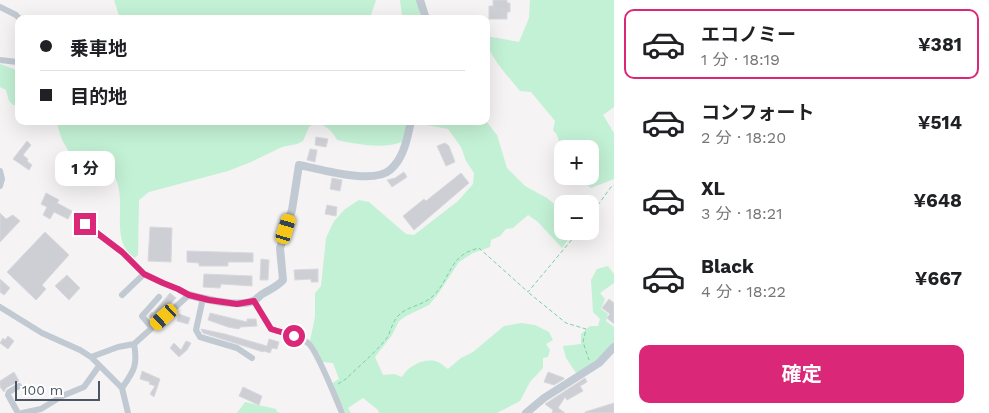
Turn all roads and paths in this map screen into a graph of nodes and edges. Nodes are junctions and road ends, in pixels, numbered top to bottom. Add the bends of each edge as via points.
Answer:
1 (420, 0) edge
2 (0, 7) edge
3 (16, 15) edge
4 (425, 15) edge
5 (0, 60) edge
6 (15, 62) edge
7 (409, 125) edge
8 (0, 171) edge
9 (614, 185) edge
10 (0, 186) edge
11 (599, 204) edge
12 (85, 224) dead end
13 (571, 240) edge
14 (144, 274) junction
15 (528, 292) junction
16 (122, 295) dead end
17 (189, 295) junction
18 (159, 297) dead end
19 (202, 298) junction
20 (254, 301) junction
21 (0, 307) edge
22 (152, 328) junction
23 (134, 344) junction
24 (614, 347) edge
25 (91, 357) junction
26 (252, 358) dead end
27 (99, 366) junction
28 (592, 368) junction
29 (19, 386) dead end
30 (122, 388) junction
31 (330, 388) junction
32 (18, 413) edge
33 (22, 413) edge
34 (128, 413) edge
35 (342, 413) edge
36 (526, 413) edge

1 - 4 street
2 - 3 street
5 - 6 street
7 - 20 street via 402,154 388,172 379,176 357,176 299,165 292,210 280,248 283,280
8 - 10 street
9 - 11 path
12 - 14 street via 122,252
13 - 15 path
14 - 16 street
14 - 17 street
15 - 28 path via 566,323 586,329 583,342
15 - 31 path via 479,248 469,250 451,266 435,295 397,317 387,337 346,379
17 - 19 street
17 - 22 street
18 - 22 street via 142,316
19 - 20 street via 237,304
19 - 26 street via 196,330 200,337 237,348
20 - 31 street via 271,329 297,336 310,344
21 - 25 street via 42,333
22 - 23 street
23 - 25 street
23 - 30 street via 137,358 134,370
24 - 28 street
25 - 27 street
27 - 30 street
27 - 33 street via 84,387 62,396 47,407
28 - 36 street
29 - 32 street via 8,392
30 - 34 street
31 - 35 street

